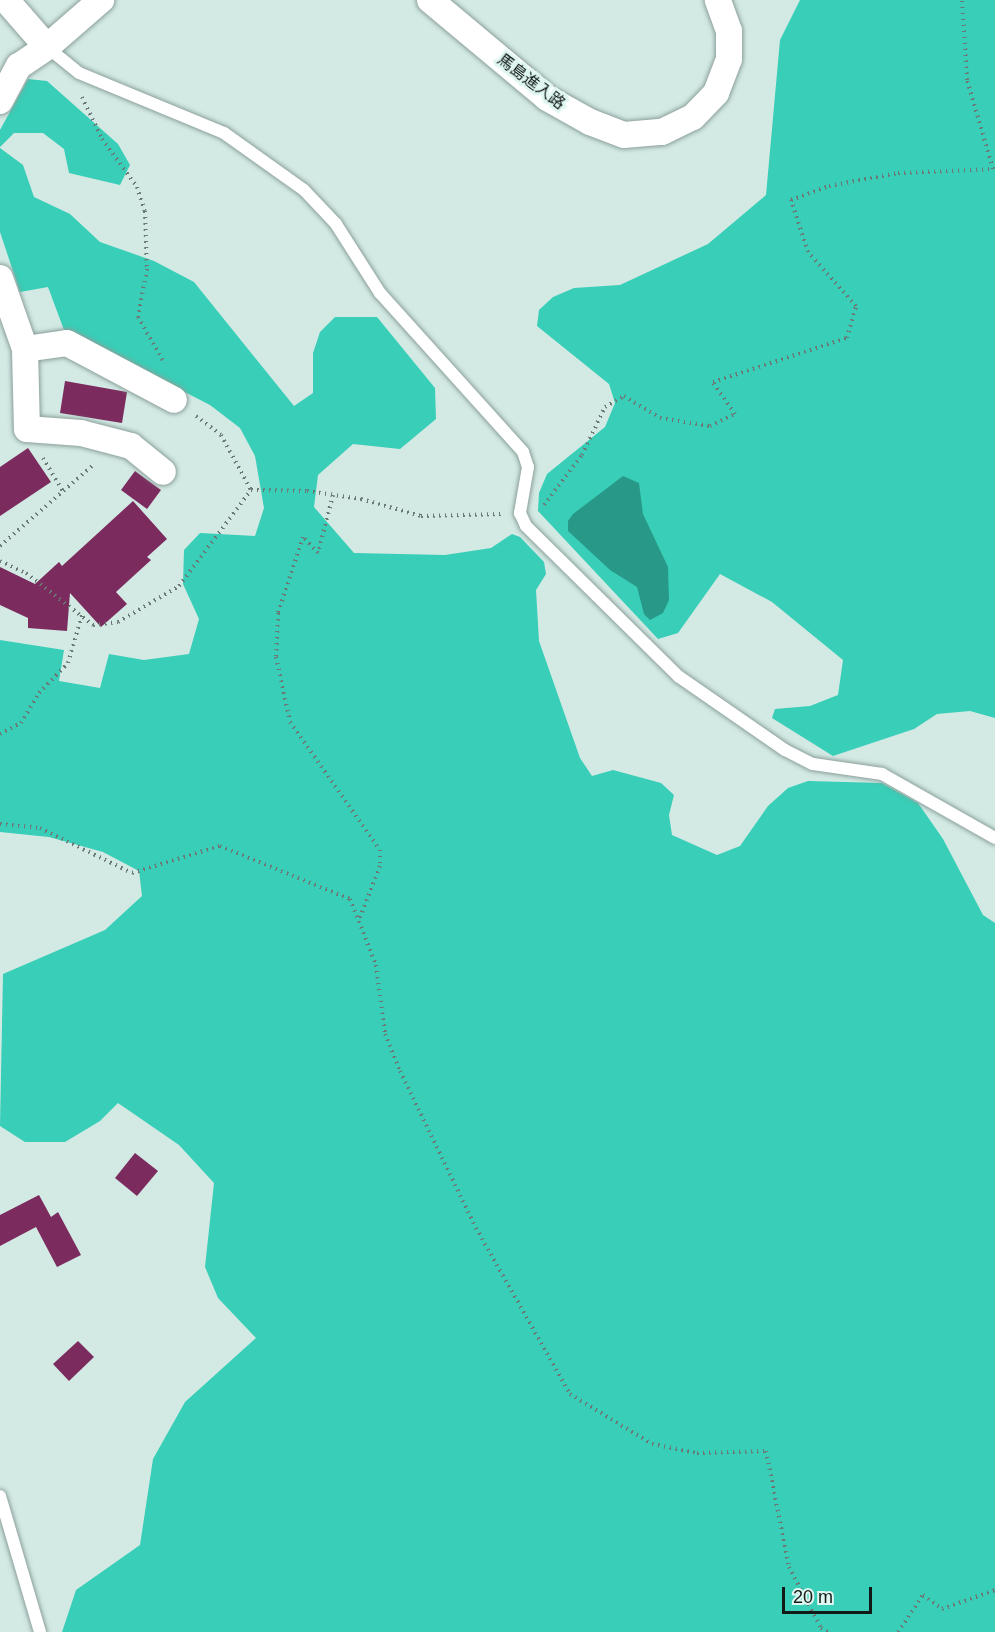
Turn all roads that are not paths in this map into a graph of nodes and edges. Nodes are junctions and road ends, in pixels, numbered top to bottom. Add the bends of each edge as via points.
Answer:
1 (6, 0) edge
2 (102, 0) edge
3 (430, 0) edge
4 (718, 0) edge
5 (47, 47) junction
6 (0, 101) edge
7 (0, 278) edge
8 (5, 304) edge
9 (25, 349) junction
10 (174, 400) road end
11 (163, 472) dead end
12 (995, 838) edge
13 (0, 1496) edge
14 (40, 1632) edge

1 - 5 street
2 - 5 street
3 - 4 street, 馬島進入路 via 547,98 590,122 624,135 662,132 693,117 716,93 729,59 729,31
5 - 6 street via 19,66
5 - 12 lane via 79,73 224,133 304,190 336,224 380,293 523,452 528,467 520,513 526,526 678,676 785,750 813,764 882,774
7 - 8 street
8 - 9 street
9 - 10 street via 66,343
9 - 11 street via 27,429 81,433 131,446
13 - 14 lane

